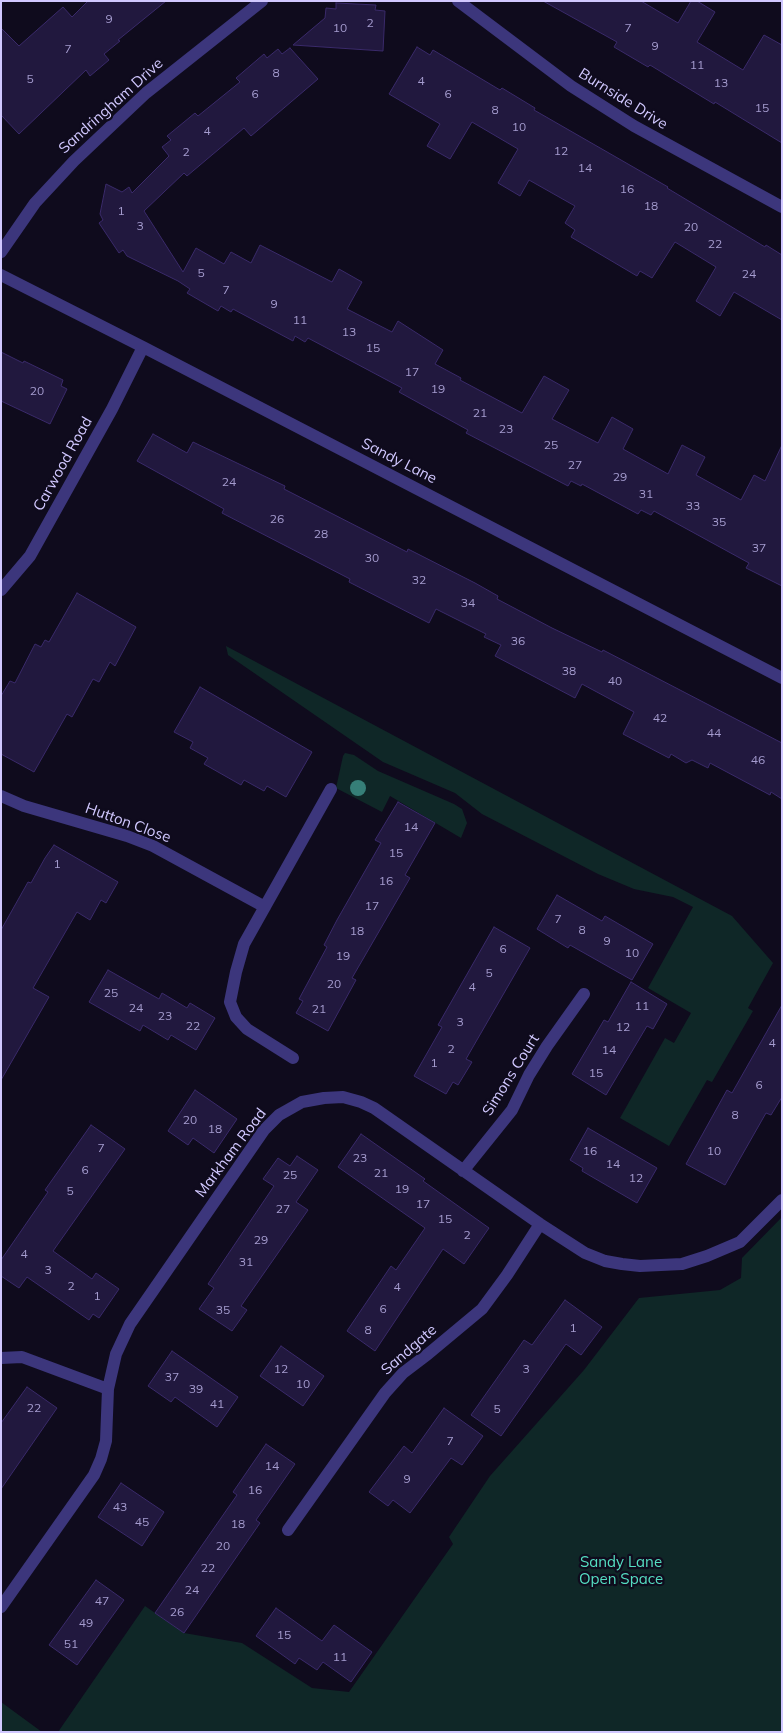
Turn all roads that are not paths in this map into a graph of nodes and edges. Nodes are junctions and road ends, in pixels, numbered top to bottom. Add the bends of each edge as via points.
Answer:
1 (262, 1) edge
2 (458, 1) edge
3 (782, 208) edge
4 (1, 252) edge
5 (1, 275) edge
6 (143, 347) junction
7 (1, 590) edge
8 (782, 678) edge
9 (331, 790) dead end
10 (1, 796) edge
11 (265, 906) junction
12 (584, 994) dead end
13 (293, 1058) dead end
14 (464, 1171) junction
15 (782, 1200) edge
16 (540, 1224) junction
17 (1, 1358) edge
18 (108, 1389) junction
19 (288, 1530) dead end
20 (1, 1607) edge

1 - 4 street, Sandringham Drive via 146,93 74,161 35,203
2 - 3 street, Burnside Drive via 571,86 634,126
5 - 6 street, Sandy Lane
6 - 7 street, Carwood Road via 30,556
6 - 8 street, Sandy Lane
9 - 11 street
10 - 11 street, Hutton Close via 153,846
11 - 13 street via 244,944 230,1002 236,1017 247,1028
12 - 14 street, Simons Court via 547,1046 512,1110
14 - 16 street, Markham Road
14 - 18 street, Markham Road via 374,1108 360,1102 343,1097 324,1098 302,1102 279,1115 264,1130 130,1324 116,1354
15 - 16 street, Markham Road via 740,1242 682,1264 640,1266 605,1261 585,1253
16 - 19 street, Sandgate via 482,1309 403,1373 385,1394
17 - 18 street via 22,1357
18 - 20 street, Markham Road via 106,1441 101,1459 88,1483

